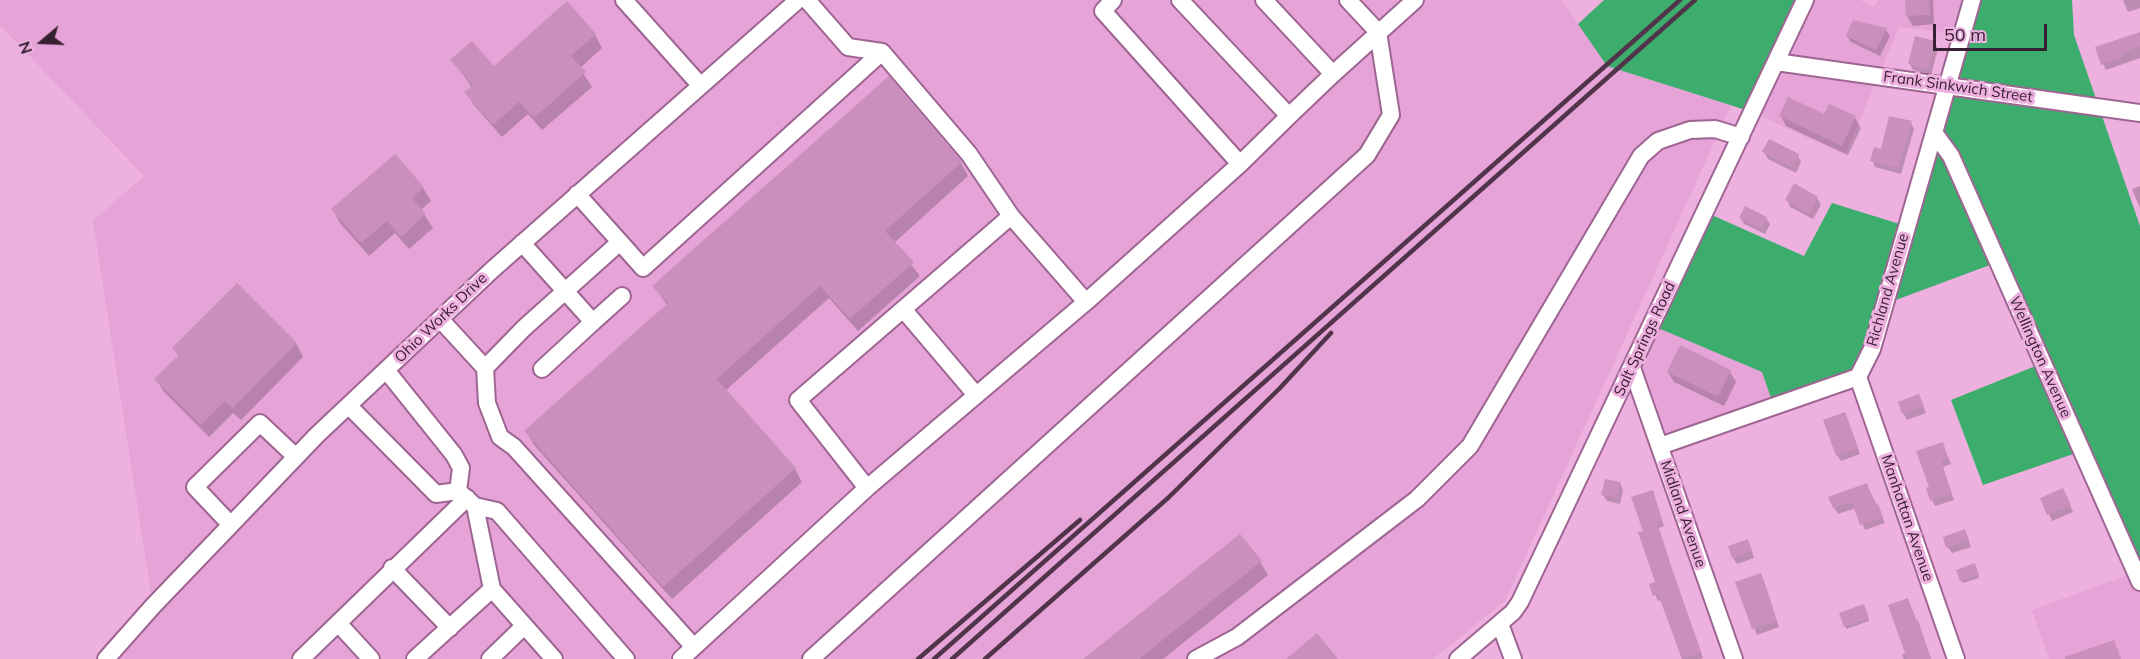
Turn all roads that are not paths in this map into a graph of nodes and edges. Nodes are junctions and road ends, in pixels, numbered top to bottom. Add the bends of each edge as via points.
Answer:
1 (624, 0) edge
2 (798, 0) edge
3 (807, 0) edge
4 (1113, 0) edge
5 (1180, 0) edge
6 (1264, 0) edge
7 (1348, 0) edge
8 (1415, 0) edge
9 (1805, 0) edge
10 (1972, 0) edge
11 (1378, 32) junction
12 (882, 52) junction
13 (1776, 62) junction
14 (1333, 74) junction
15 (700, 85) junction
16 (1948, 86) junction
17 (2140, 113) edge
18 (1289, 116) junction
19 (1935, 134) junction
20 (1741, 137) junction
21 (1240, 164) junction
22 (577, 194) junction
23 (1011, 216) junction
24 (620, 242) junction
25 (522, 243) junction
26 (566, 291) junction
27 (622, 296) dead end
28 (1086, 302) junction
29 (903, 309) junction
30 (440, 318) junction
31 (593, 322) junction
32 (485, 368) junction
33 (1632, 368) junction
34 (542, 369) dead end
35 (386, 370) junction
36 (1858, 377) junction
37 (976, 395) junction
38 (349, 406) junction
39 (1660, 446) junction
40 (295, 456) junction
41 (867, 488) junction
42 (467, 498) junction
43 (231, 525) junction
44 (392, 568) junction
45 (2140, 582) edge
46 (492, 589) junction
47 (338, 623) junction
48 (1500, 624) junction
49 (524, 626) junction
50 (450, 627) junction
51 (694, 647) junction
52 (106, 659) edge
53 (302, 659) edge
54 (371, 659) edge
55 (415, 659) edge
56 (490, 659) edge
57 (554, 659) edge
58 (626, 659) edge
59 (681, 659) edge
60 (812, 659) edge
61 (1196, 659) edge
62 (1458, 659) edge
63 (1513, 659) edge
64 (1734, 659) edge
65 (1956, 659) edge

1 - 15 street
2 - 15 street, Ohio Works Drive
3 - 12 street via 848,47
4 - 21 street via 1103,11
5 - 18 street
6 - 14 street
7 - 11 street
8 - 11 street
9 - 13 street, Salt Springs Road
10 - 16 street, Richland Avenue
11 - 14 street
11 - 60 street via 1391,115 1367,155
12 - 23 street via 969,154
12 - 24 street via 643,268
13 - 16 street, Frank Sinkwich Street
13 - 20 street, Salt Springs Road
14 - 18 street
15 - 22 street, Ohio Works Drive
16 - 17 street, Frank Sinkwich Street
16 - 19 street, Richland Avenue
18 - 21 street
19 - 36 street, Richland Avenue via 1872,349
19 - 45 street, Wellington Avenue via 1951,156
20 - 33 street, Salt Springs Road
20 - 61 street via 1715,129 1690,130 1658,141 1641,156 1470,446 1418,499 1237,637
21 - 28 street
22 - 24 street
22 - 25 street, Ohio Works Drive
23 - 28 street
23 - 29 street
24 - 26 street
25 - 26 street
25 - 30 street, Ohio Works Drive
26 - 31 street
26 - 32 street
27 - 31 street
28 - 37 street
29 - 37 street
29 - 41 street via 798,400
30 - 32 street
30 - 35 street, Ohio Works Drive
31 - 34 street
32 - 51 street via 487,403 500,438 514,447
33 - 39 street, Midland Avenue
33 - 48 street, Salt Springs Road via 1520,602
35 - 38 street, Ohio Works Drive
35 - 42 street via 454,455
36 - 39 street
36 - 65 street, Manhattan Avenue
37 - 41 street
38 - 40 street, Ohio Works Drive
38 - 42 street via 436,494
39 - 64 street, Midland Avenue
40 - 43 street, Ohio Works Drive
40 - 43 street via 260,423 195,487
41 - 51 street
42 - 44 street
42 - 46 street
42 - 58 street via 497,512
43 - 52 street, Ohio Works Drive
44 - 47 street
44 - 50 street
46 - 49 street
46 - 50 street
47 - 53 street
47 - 54 street
48 - 62 street, Salt Springs Road
48 - 63 street
49 - 56 street
49 - 57 street
50 - 55 street
51 - 59 street

